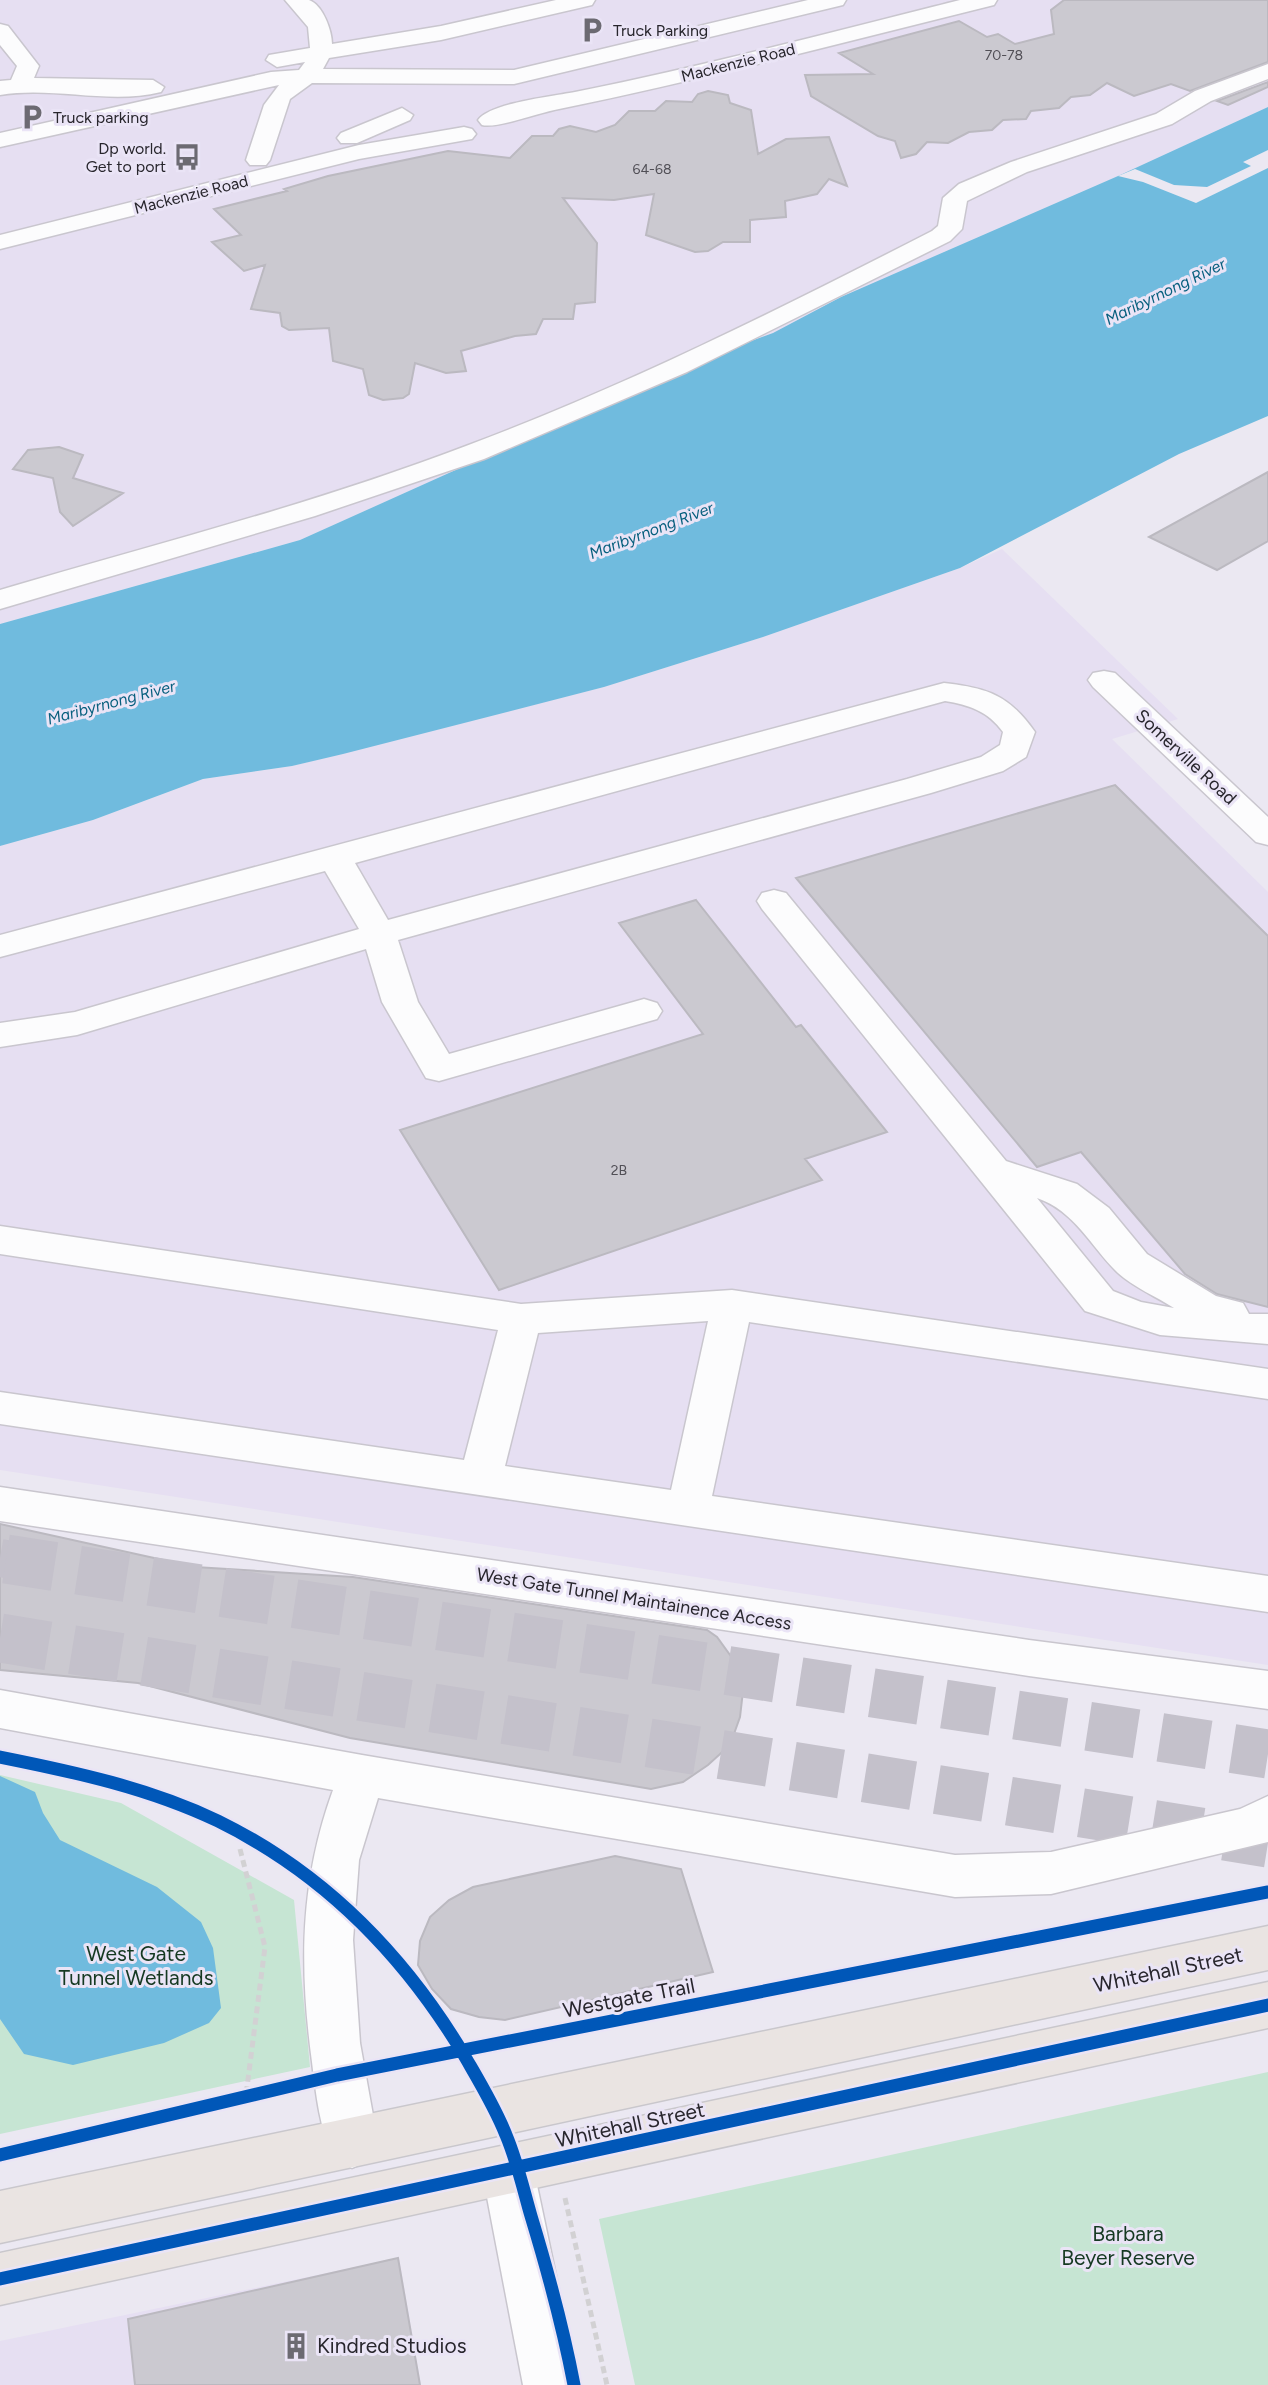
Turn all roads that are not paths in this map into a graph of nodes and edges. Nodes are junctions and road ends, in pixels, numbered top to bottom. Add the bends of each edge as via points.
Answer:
1 (296, 0) edge
2 (584, 0) edge
3 (835, 0) edge
4 (919, 0) edge
5 (986, 0) edge
6 (0, 31) edge
7 (319, 51) junction
8 (1268, 71) edge
9 (305, 76) junction
10 (10, 86) edge
11 (480, 108) junction
12 (464, 134) junction
13 (0, 140) edge
14 (258, 160) junction
15 (0, 223) edge
16 (0, 242) edge
17 (0, 600) edge
18 (1104, 680) dead end
19 (1268, 835) edge
20 (335, 858) junction
21 (774, 901) dead end
22 (379, 934) junction
23 (0, 946) edge
24 (644, 1011) dead end
25 (0, 1035) edge
26 (992, 1170) junction
27 (3, 1247) edge
28 (732, 1305) junction
29 (521, 1320) junction
30 (1268, 1321) edge
31 (1268, 1329) edge
32 (1268, 1384) edge
33 (0, 1408) edge
34 (480, 1480) junction
35 (0, 1504) edge
36 (688, 1509) junction
37 (1268, 1594) edge
38 (1268, 1690) edge
39 (0, 1709) edge
40 (362, 1775) junction
41 (1268, 1816) edge
42 (1268, 1948) edge
43 (1268, 2005) edge
44 (495, 2113) junction
45 (352, 2143) junction
46 (532, 2166) junction
47 (0, 2217) edge
48 (0, 2279) edge
49 (551, 2385) edge

1 - 7 street via 320,24
2 - 7 street via 441,33
3 - 9 street via 514,77
4 - 11 street, Mackenzie Road
5 - 11 street, Mackenzie Road via 658,82 519,110
6 - 10 street via 28,66
7 - 9 street
7 - 10 street via 151,87
8 - 17 street via 1203,96 1164,119 967,189 955,198 950,229 941,236 777,320 554,420 406,477
9 - 13 street via 271,79
9 - 14 street via 279,96
11 - 12 street via 485,125
12 - 14 street, Mackenzie Road via 437,136 413,131 405,126 412,109 356,136
12 - 16 street, Mackenzie Road via 359,152
14 - 15 street, Mackenzie Road
18 - 19 street, Somerville Road
20 - 22 street
20 - 22 street via 944,692 979,696 1008,714 1019,732 1015,750 992,764
20 - 23 street
21 - 26 street
22 - 24 street via 400,1002 439,1069
22 - 25 street via 77,1023
26 - 30 street via 1063,1193 1079,1203 1133,1264 1170,1290 1205,1308
26 - 31 street via 1099,1301 1117,1311 1203,1327
27 - 29 street
28 - 29 street
28 - 32 street
28 - 36 street
29 - 34 street
33 - 34 street
34 - 36 street
35 - 38 street, West Gate Tunnel Maintainence Access
36 - 37 street
39 - 40 street
40 - 41 street via 955,1876 1051,1873 1252,1827
40 - 45 street via 333,1872 330,1958 337,2075
42 - 44 main road, Whitehall Street
43 - 46 main road, Whitehall Street
44 - 45 main road, Whitehall Street
44 - 46 main road
45 - 47 main road, Whitehall Street
46 - 48 main road, Whitehall Street
46 - 49 street

